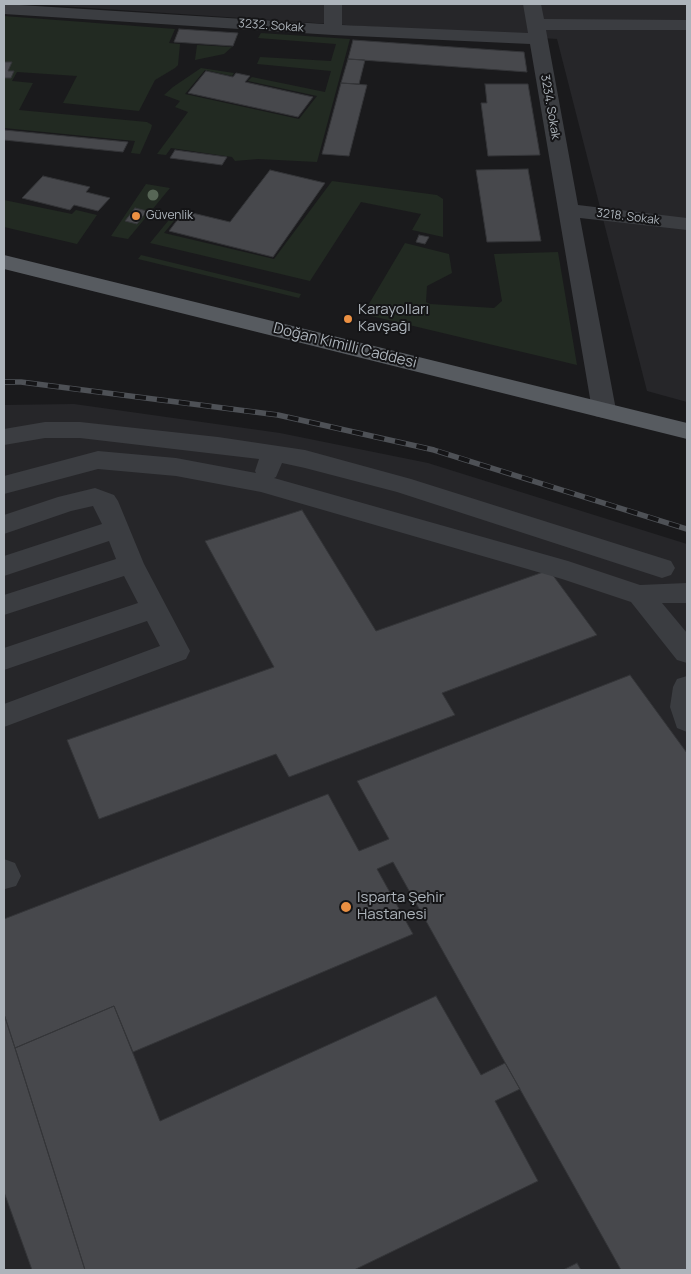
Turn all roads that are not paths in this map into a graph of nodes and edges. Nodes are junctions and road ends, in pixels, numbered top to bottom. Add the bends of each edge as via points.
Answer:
1 (333, 4) edge
2 (532, 4) edge
3 (4, 9) edge
4 (101, 9) edge
5 (687, 25) edge
6 (333, 30) junction
7 (537, 32) junction
8 (568, 210) junction
9 (687, 224) edge
10 (4, 262) edge
11 (604, 410) junction
12 (687, 431) edge
13 (4, 437) edge
14 (274, 453) junction
15 (261, 484) junction
16 (4, 485) edge
17 (4, 525) edge
18 (116, 529) junction
19 (131, 564) junction
20 (4, 566) edge
21 (662, 568) dead end
22 (687, 593) edge
23 (640, 594) junction
24 (4, 605) edge
25 (154, 608) junction
26 (687, 652) edge
27 (4, 658) edge
28 (687, 687) edge
29 (4, 716) edge
30 (687, 720) edge

1 - 6 street
2 - 7 street, 3234. Sokak
3 - 4 street, 3232. Sokak
4 - 6 street, 3232. Sokak
5 - 7 street, 3232. Sokak
6 - 7 street, 3232. Sokak
7 - 8 street, 3234. Sokak
8 - 9 street, 3218. Sokak
8 - 11 street, 3234. Sokak
10 - 11 main road, Doğan Kimilli Caddesi
11 - 12 main road, Doğan Kimilli Caddesi
13 - 14 street via 45,430 80,430
14 - 15 street
14 - 21 street via 402,485
15 - 16 street via 176,466 98,460
15 - 23 street
17 - 18 street via 95,497 105,501
18 - 19 street
18 - 20 street
19 - 24 street
19 - 25 street
22 - 23 street
23 - 26 street
25 - 27 street
25 - 29 street via 176,651
28 - 30 street via 684,707

